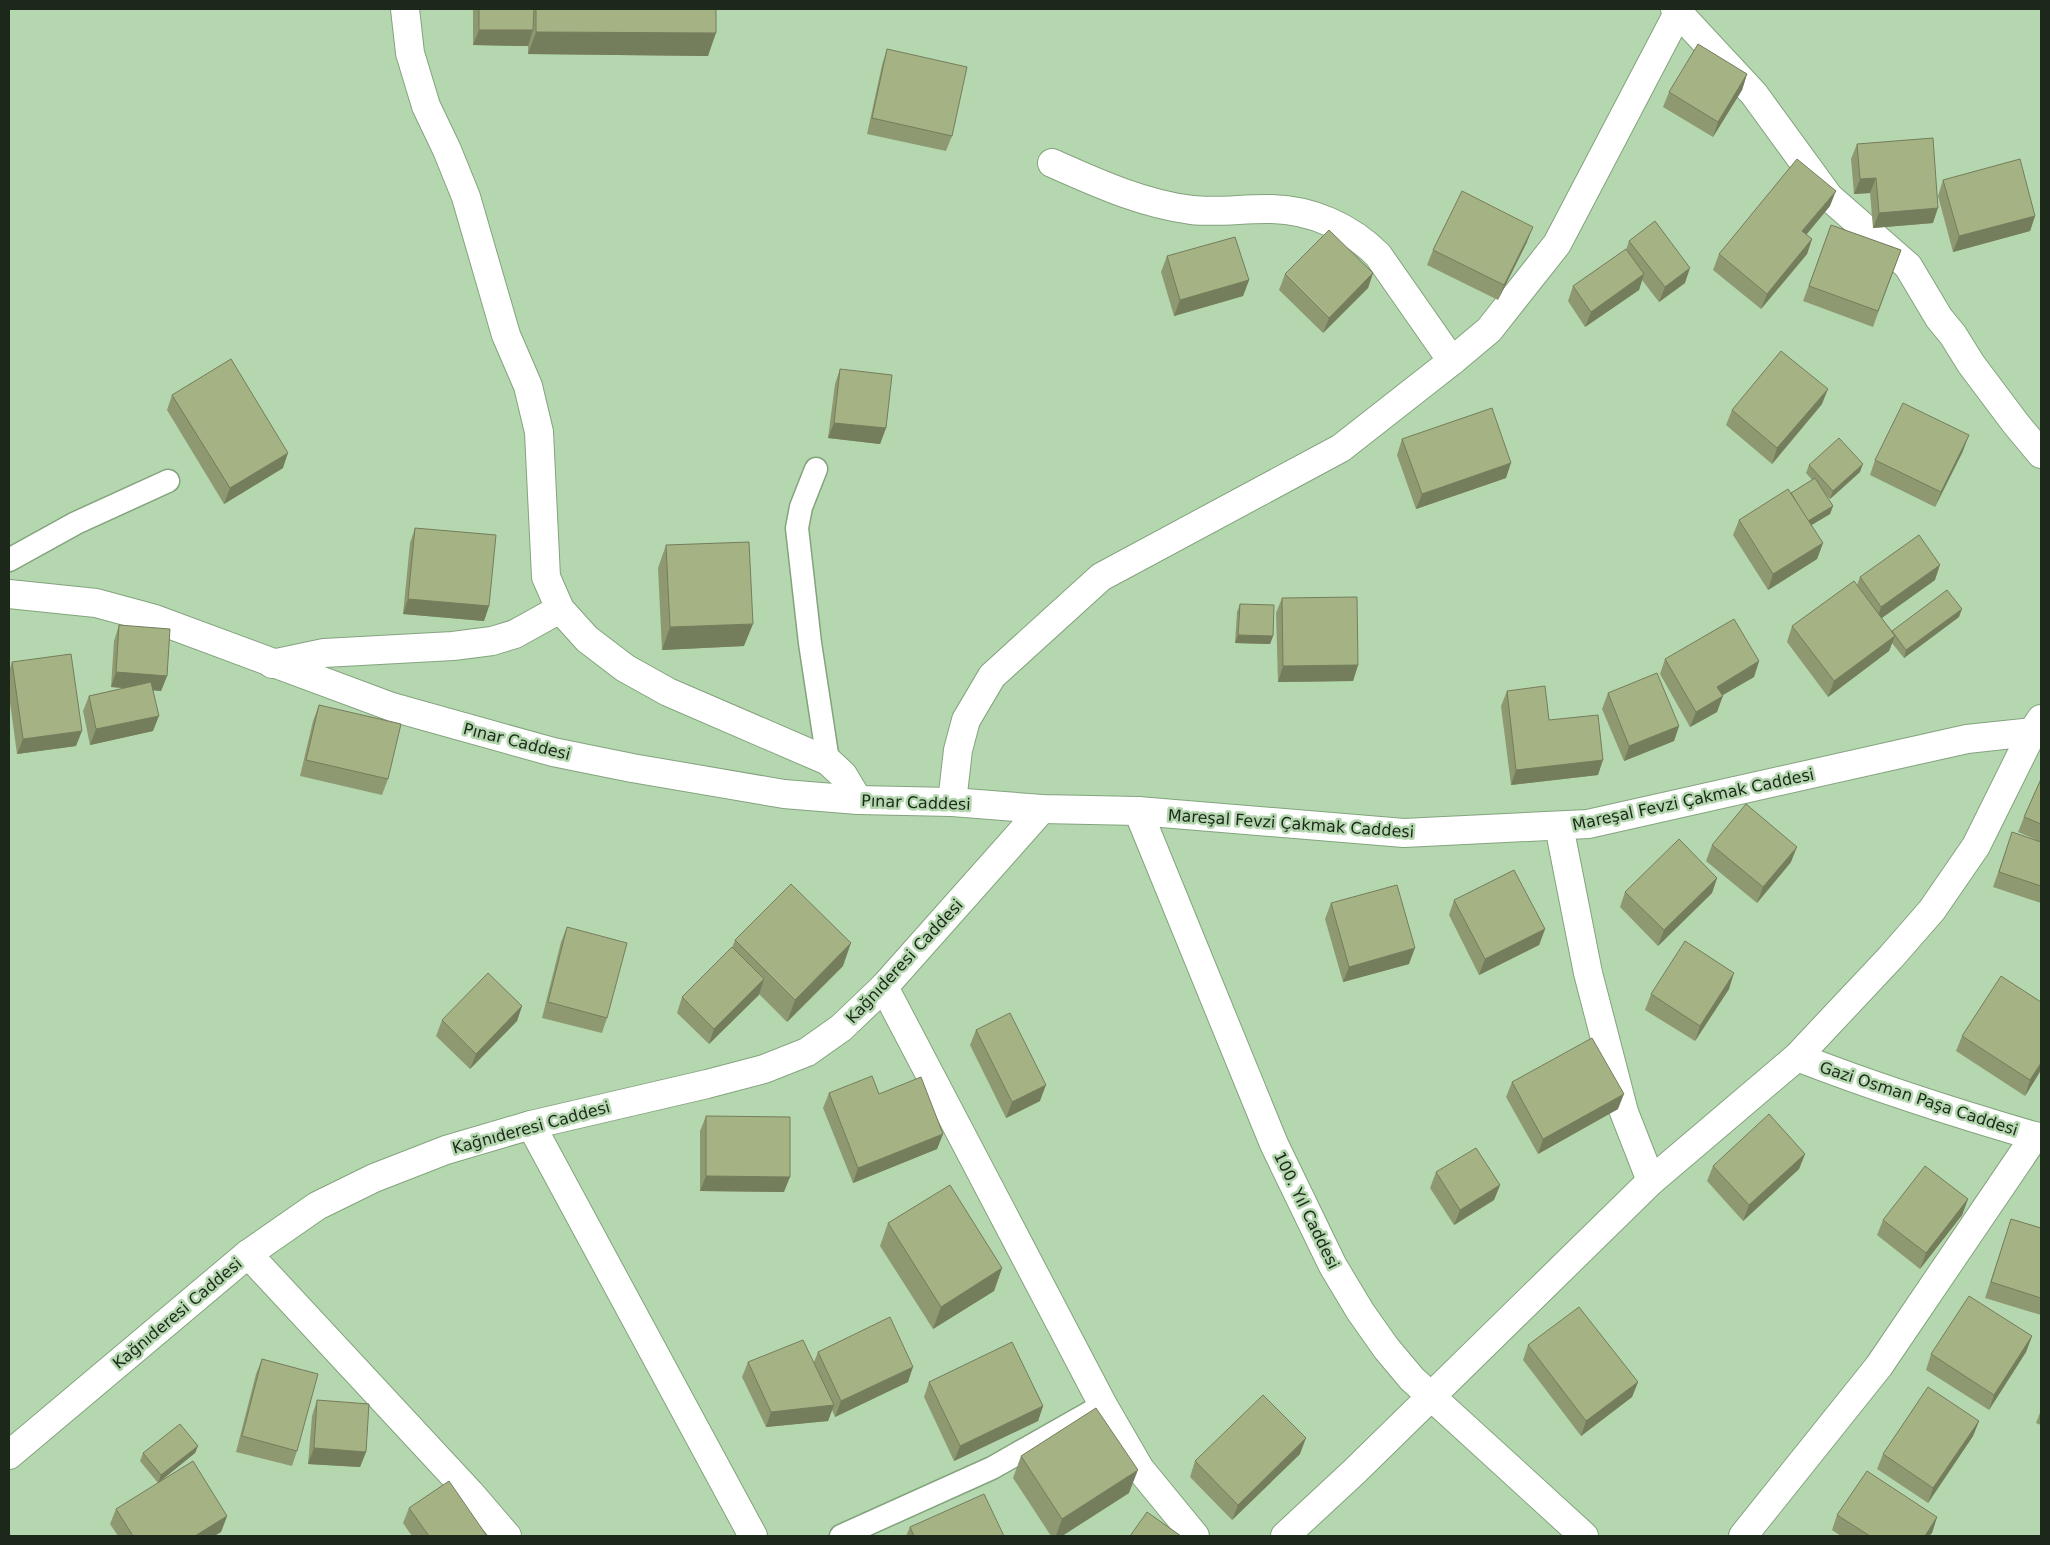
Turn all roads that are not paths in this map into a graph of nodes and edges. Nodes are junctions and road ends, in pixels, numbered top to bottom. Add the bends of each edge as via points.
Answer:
1 (405, 9) edge
2 (1676, 11) edge
3 (1052, 163) dead end
4 (1452, 361) junction
5 (2041, 454) edge
6 (816, 468) dead end
7 (168, 481) dead end
8 (9, 560) edge
9 (9, 594) edge
10 (560, 609) junction
11 (272, 664) junction
12 (2039, 727) edge
13 (828, 761) junction
14 (858, 800) junction
15 (952, 802) junction
16 (1042, 809) junction
17 (1138, 810) junction
18 (1559, 826) junction
19 (884, 987) junction
20 (1797, 1057) junction
21 (531, 1124) junction
22 (2038, 1137) edge
23 (1650, 1181) junction
24 (248, 1254) junction
25 (1431, 1396) junction
26 (1103, 1405) junction
27 (9, 1455) edge
28 (507, 1536) edge
29 (754, 1536) edge
30 (842, 1536) edge
31 (1195, 1536) edge
32 (1285, 1536) edge
33 (1584, 1536) edge
34 (1744, 1536) edge

1 - 10 street via 410,53 426,106 466,197 495,302 528,386 539,432 546,577
2 - 4 street via 1557,244 1489,330
2 - 5 street via 1754,94 1829,197 1908,266 1971,364
3 - 4 street via 1111,189 1154,203 1193,210 1272,209 1306,213 1335,224 1364,241 1378,255
4 - 15 street via 1341,448 1101,577 992,676 966,720 958,750
6 - 13 lane via 796,528
7 - 8 lane via 76,523
9 - 11 street, Pınar Caddesi via 96,603 154,619
10 - 11 street via 515,634 492,641 324,653
10 - 13 street via 588,639 659,688
11 - 14 street, Pınar Caddesi via 392,707 554,752 784,794
12 - 18 street, Mareşal Fevzi Çakmak Caddesi via 1967,739 1588,824
12 - 20 street via 1976,846 1932,910
13 - 14 street via 843,775
14 - 15 street, Pınar Caddesi
15 - 16 street, Pınar Caddesi
16 - 17 street, Mareşal Fevzi Çakmak Caddesi
16 - 19 street, Kağnıderesi Caddesi
17 - 18 street, Mareşal Fevzi Çakmak Caddesi via 1404,833
17 - 25 street, 100. Yıl Caddesi via 1274,1144 1333,1266 1386,1348
18 - 23 street via 1588,973 1624,1112
19 - 21 street, Kağnıderesi Caddesi via 841,1028 807,1052 764,1069
19 - 26 street
20 - 22 street, Gazi Osman Paşa Caddesi via 1941,1109
20 - 23 street
21 - 24 street, Kağnıderesi Caddesi via 446,1150 374,1178 317,1206
21 - 29 street
22 - 34 street via 1879,1366
23 - 25 street
24 - 27 street, Kağnıderesi Caddesi
24 - 28 street
25 - 32 street
25 - 33 street, 100. Yıl Caddesi
26 - 30 lane via 992,1468
26 - 31 street via 1140,1470

